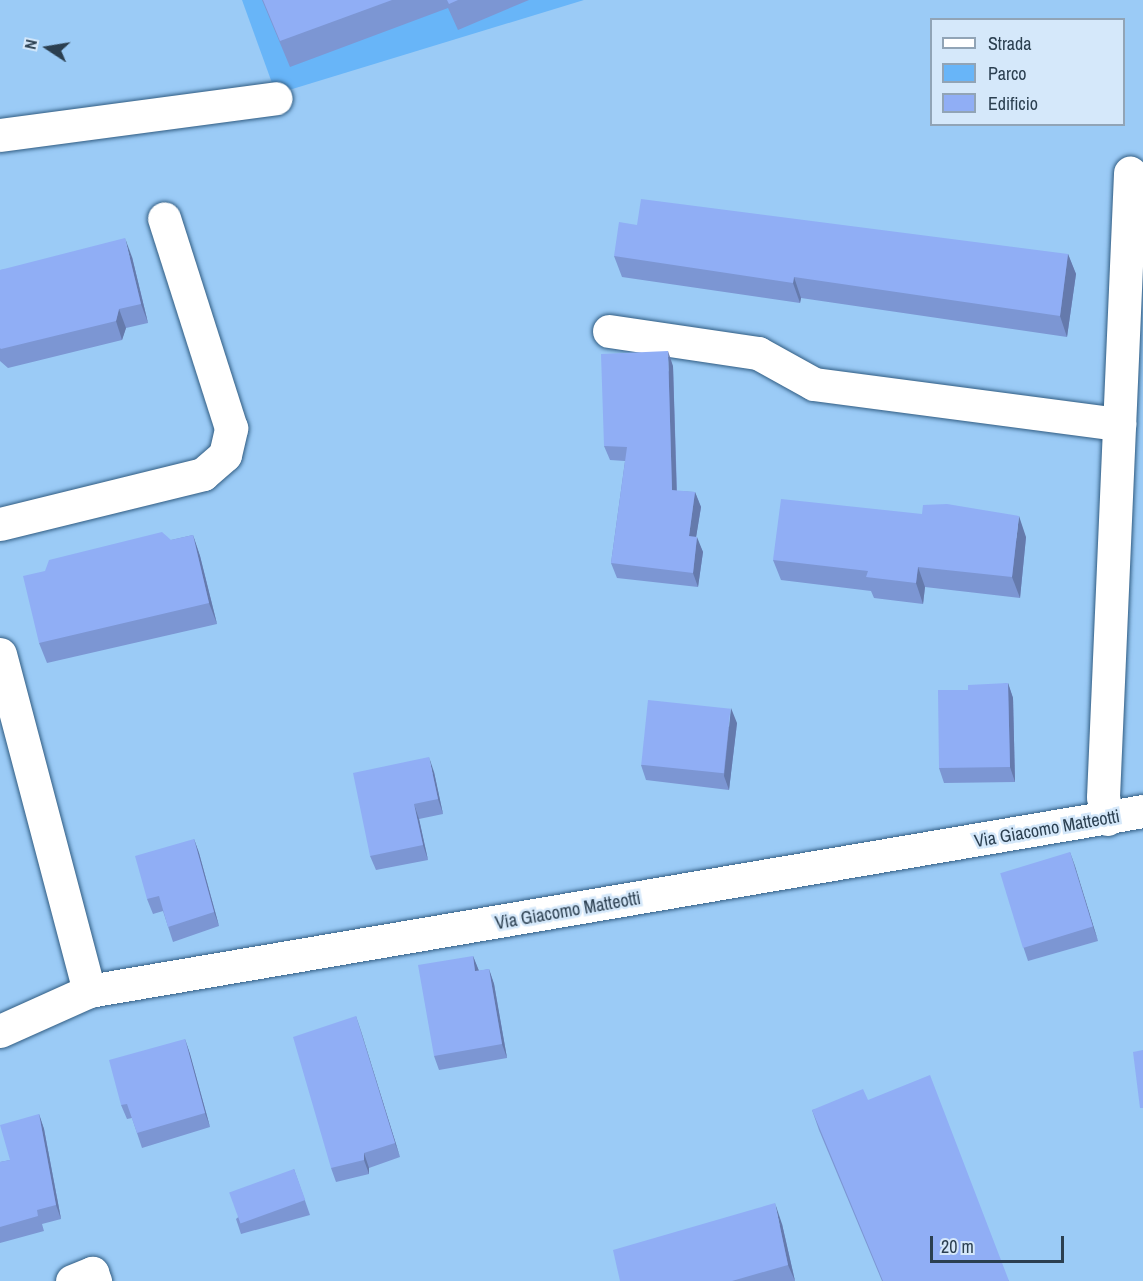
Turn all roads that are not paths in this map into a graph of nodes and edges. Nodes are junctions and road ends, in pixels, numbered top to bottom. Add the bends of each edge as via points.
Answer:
1 (276, 98) dead end
2 (0, 135) edge
3 (1130, 173) dead end
4 (164, 218) dead end
5 (609, 331) dead end
6 (1119, 424) junction
7 (0, 524) edge
8 (0, 654) edge
9 (1143, 811) edge
10 (1107, 819) junction
11 (88, 991) junction
12 (0, 1031) edge
13 (72, 1281) edge
14 (95, 1281) edge

1 - 2 street
3 - 6 street
4 - 7 street via 231,428 225,455 203,474
5 - 6 street via 758,353 814,384
6 - 10 street via 1103,797
8 - 11 street
9 - 10 street, Via Giacomo Matteotti
10 - 11 street, Via Giacomo Matteotti
11 - 12 street, Via Giacomo Matteotti
13 - 14 street via 92,1273

